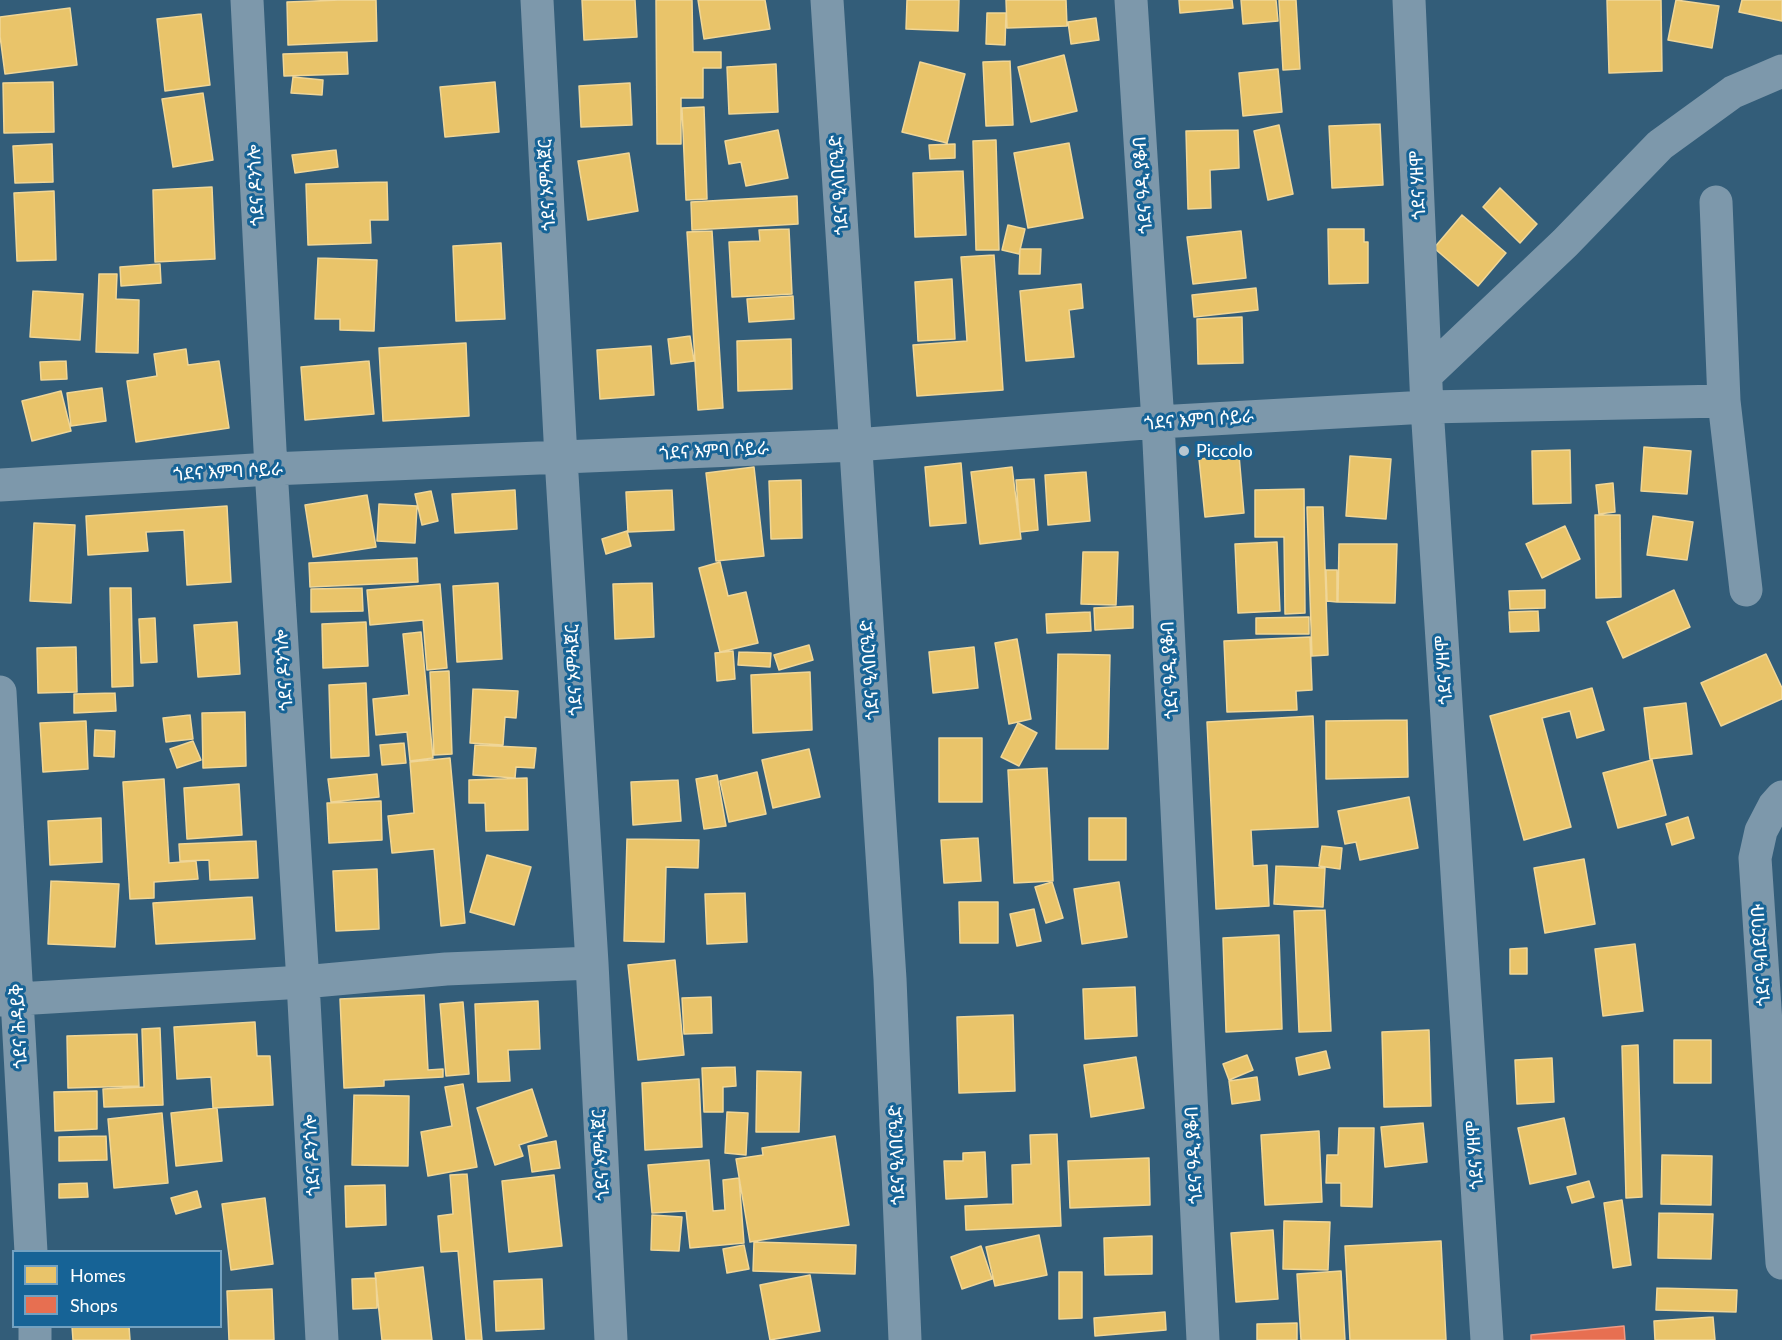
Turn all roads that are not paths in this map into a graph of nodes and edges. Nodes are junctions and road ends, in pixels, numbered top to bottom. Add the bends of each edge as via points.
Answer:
1 (246, 0) edge
2 (537, 0) edge
3 (827, 0) edge
4 (1131, 0) edge
5 (1409, 0) edge
6 (1782, 71) edge
7 (1716, 202) dead end
8 (1427, 391) junction
9 (1724, 401) junction
10 (1158, 422) junction
11 (855, 445) junction
12 (561, 458) junction
13 (271, 470) junction
14 (0, 485) edge
15 (1746, 590) dead end
16 (0, 692) edge
17 (1782, 797) edge
18 (592, 963) junction
19 (303, 982) junction
20 (9, 999) edge
21 (31, 1250) edge
22 (1782, 1263) edge
23 (322, 1340) edge
24 (610, 1340) edge
25 (905, 1340) edge
26 (1203, 1340) edge
27 (1487, 1340) edge

1 - 13 street, ጎደና ዶንጎሎ
2 - 12 street, ጎደና ኦምሓጀር
3 - 11 street, ጎደና ዒላበርዒድ
4 - 10 street, ጎደና ዓዲ ያቆብ
5 - 8 street, ጎደና ሃዘሞ
6 - 8 street via 1733,92 1660,145
7 - 9 street
8 - 9 street, ጎደና እምባ ሶይራ
8 - 10 street, ጎደና እምባ ሶይራ
8 - 27 street, ጎደና ሃዘሞ
9 - 15 street
10 - 11 street, ጎደና እምባ ሶይራ
10 - 26 street, ጎደና ዓዲ ያቆብ
11 - 12 street, ጎደና እምባ ሶይራ
11 - 25 street, ጎደና ዒላበርዒድ via 890,979
12 - 13 street, ጎደና እምባ ሶይራ
12 - 18 street, ጎደና ኦምሓጀር
13 - 14 street, ጎደና እምባ ሶይራ
13 - 19 street, ጎደና ዶንጎሎ
16 - 20 street, ጎደና ሕዳይቅ
17 - 22 street, ጎደና ዓብደርባቡ via 1761,831 1755,858
18 - 19 street via 446,969
18 - 24 street, ጎደና ኦምሓጀር
19 - 20 street
19 - 23 street, ጎደና ዶንጎሎ
20 - 21 street, ጎደና ሕዳይቅ

